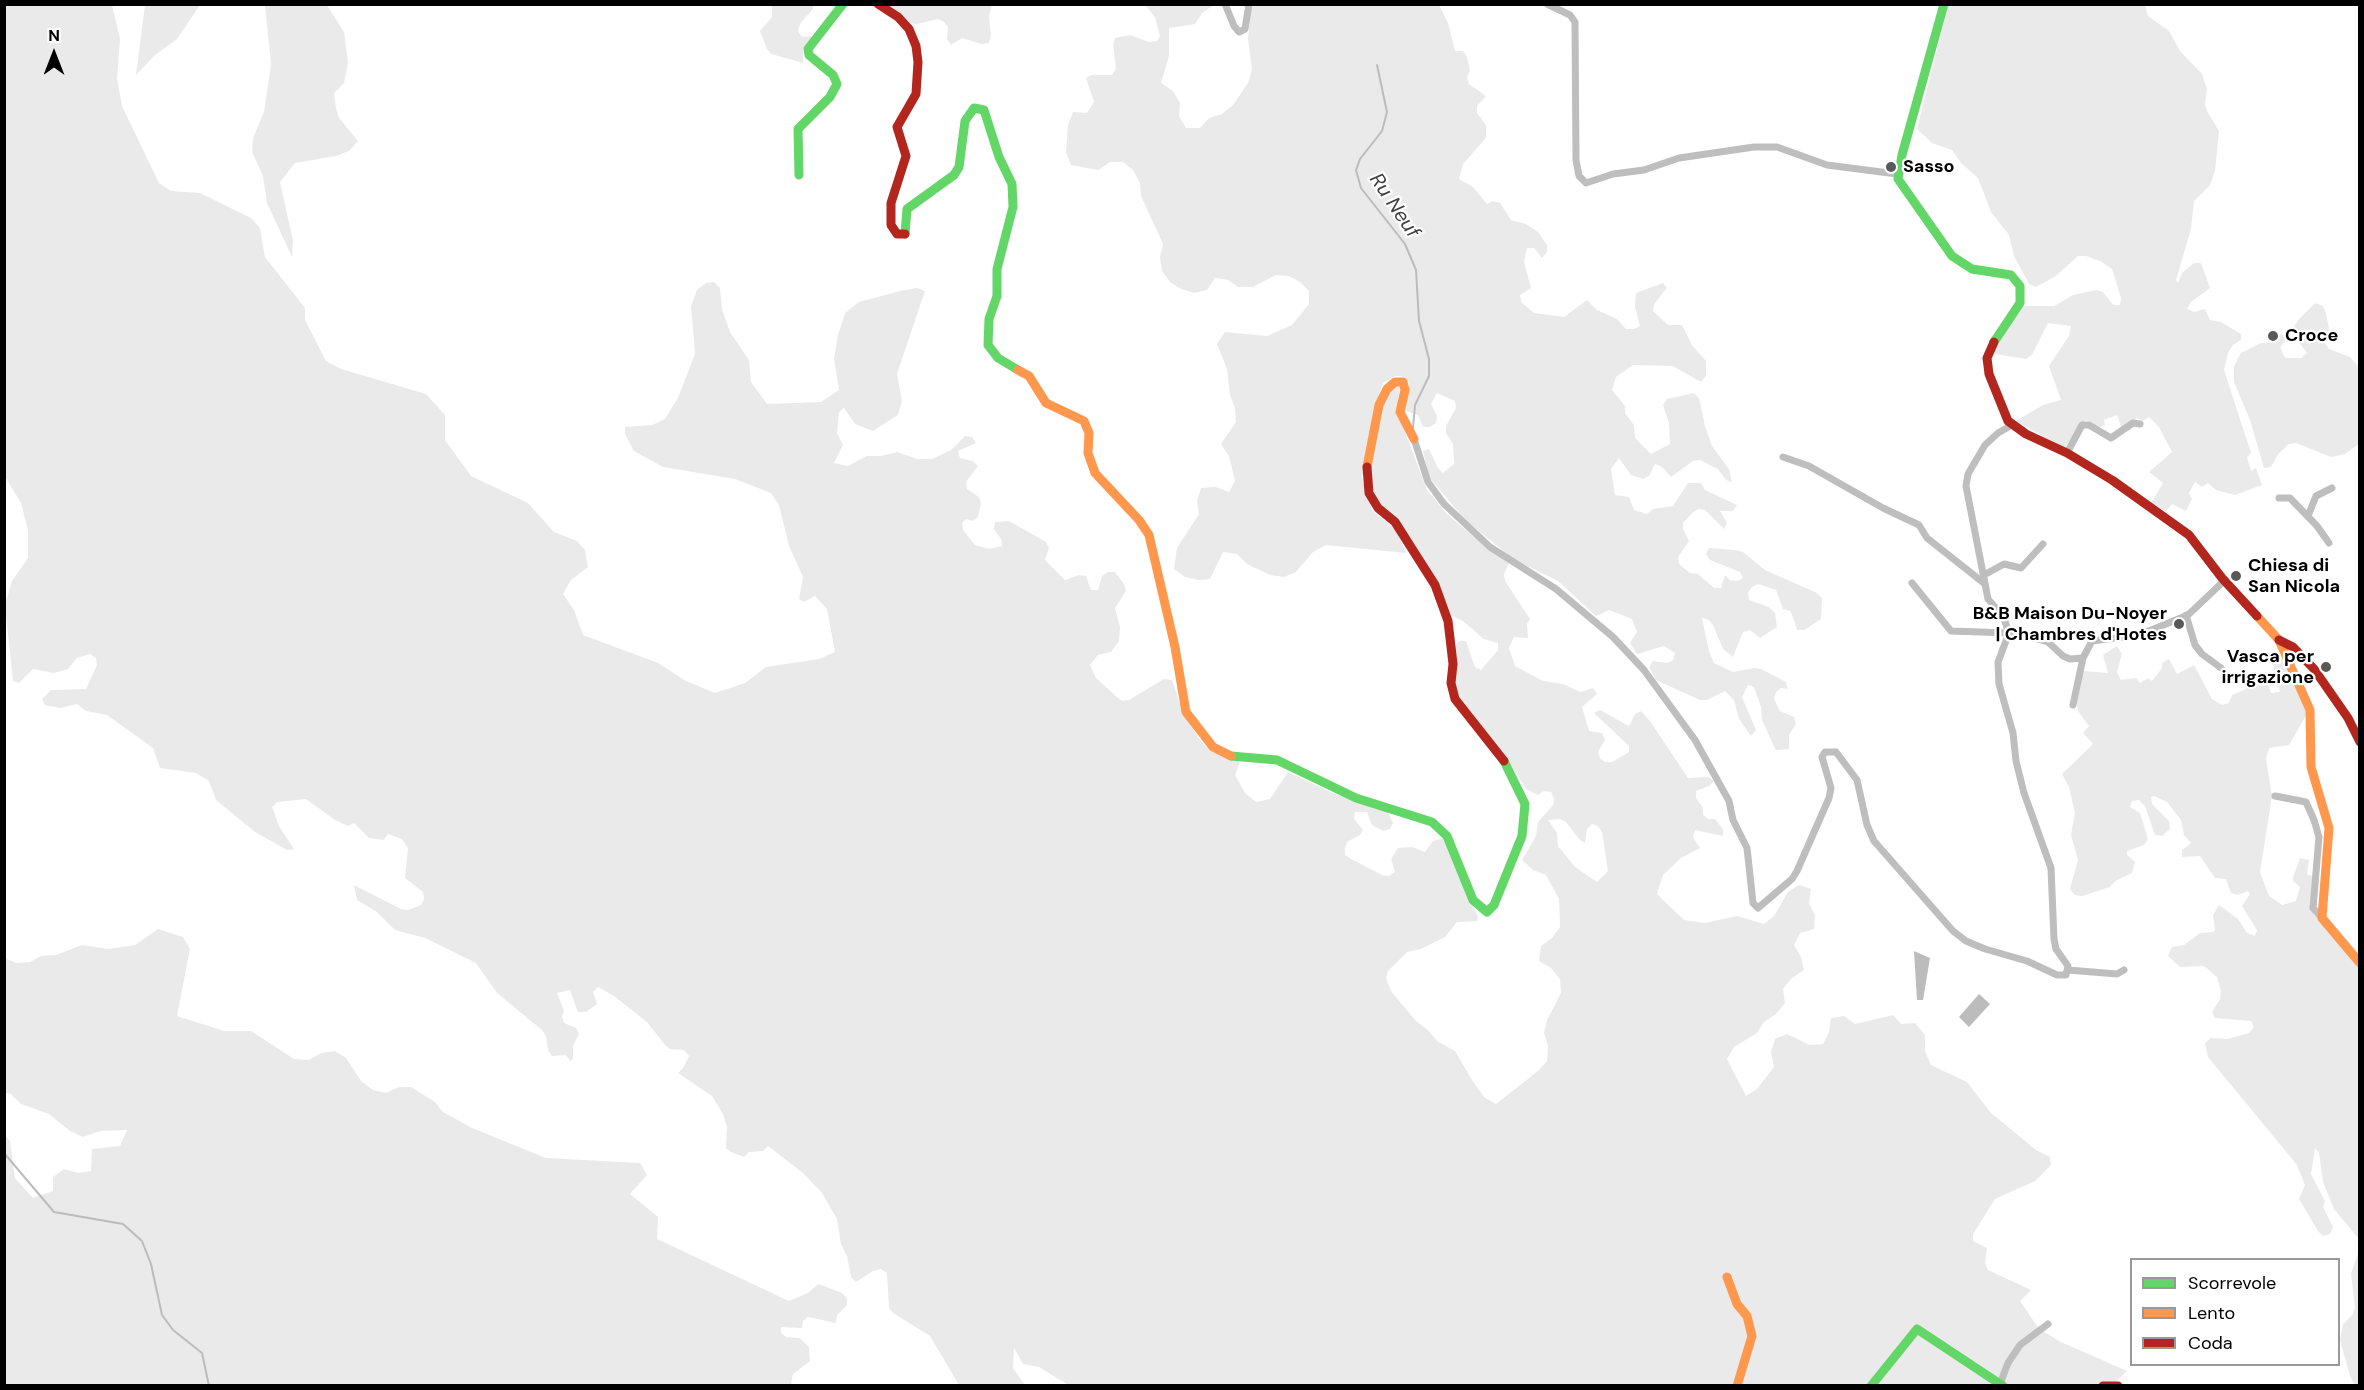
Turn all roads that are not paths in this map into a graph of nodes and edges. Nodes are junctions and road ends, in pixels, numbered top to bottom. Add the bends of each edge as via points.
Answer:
1 (843, 4) edge
2 (878, 4) edge
3 (1225, 4) edge
4 (1249, 4) edge
5 (1547, 4) edge
6 (1944, 4) edge
7 (1897, 174) junction
8 (799, 176) dead end
9 (2140, 424) dead end
10 (2012, 425) junction
11 (1414, 439) joint
12 (2067, 453) junction
13 (1783, 457) dead end
14 (2332, 488) dead end
15 (2279, 498) dead end
16 (2308, 516) junction
17 (2329, 543) dead end
18 (2043, 544) dead end
19 (1984, 574) junction
20 (2225, 580) junction
21 (1911, 583) dead end
22 (1985, 584) junction
23 (2186, 615) junction
24 (2009, 633) junction
25 (2279, 640) junction
26 (2083, 658) junction
27 (2221, 668) dead end
28 (2073, 705) dead end
29 (2360, 742) edge
30 (2275, 796) dead end
31 (2322, 918) junction
32 (2360, 963) edge
33 (2068, 970) junction
34 (2124, 970) dead end
35 (1726, 1277) dead end
36 (2048, 1324) dead end
37 (2002, 1385) edge
38 (1737, 1386) edge
39 (1871, 1386) edge
40 (2103, 1386) edge
41 (2118, 1386) edge

1 - 8 street via 808,49 809,55 833,75 837,84 830,97 798,129
2 - 11 street via 909,29 918,62 916,94 897,127 906,156 891,203 891,225 897,234 905,235 907,209 954,175 959,167 965,121 974,108 984,110 1012,183 1013,207 998,269 998,296 989,319 988,345 998,358 1029,376 1046,403 1084,421 1095,473 1140,520 1149,535 1186,712 1213,747 1232,756 1277,760 1356,798 1432,822 1447,836 1473,900 1487,912 1494,905 1522,836 1525,804 1503,759 1455,699 1448,621 1435,585 1395,522 1378,508 1370,493 1366,474 1379,405 1387,388 1395,382 1403,382 1400,412
3 - 4 street via 1239,32 1245,29
5 - 7 street via 1570,15 1575,22 1576,160 1586,183 1679,158 1765,147 1776,147 1827,165
6 - 7 street
7 - 10 street via 1953,256 1966,267 2004,272 2017,280 2020,303 1987,358 1989,374
9 - 12 street via 2133,423 2110,438 2082,425
10 - 12 street
10 - 19 street via 1986,445 1966,481
11 - 33 street via 1428,482 1444,504 1490,547 1556,589 1644,670 1695,740 1729,801 1733,820 1747,848 1753,903 1758,909 1797,871 1829,798 1831,788 1822,756 1836,752 1857,780 1874,841 1953,931 1966,941 2057,975 2066,975
12 - 20 street via 2189,535
13 - 22 street via 1809,466 1919,525 1927,538
14 - 16 street via 2316,495
15 - 16 street via 2290,498
16 - 17 street
18 - 19 street via 2021,568 2004,564
19 - 22 street
20 - 23 street
20 - 25 street
21 - 24 street via 1951,631
22 - 24 street via 1988,599 2003,615
23 - 26 street via 2139,635 2092,641
23 - 27 street via 2195,645
24 - 26 street via 2048,642 2070,659
24 - 33 street via 1998,662 1999,684 2012,724 2024,793 2051,868 2054,939
25 - 29 street via 2301,653 2314,669
25 - 31 street via 2310,710 2311,767 2329,828
26 - 28 street
30 - 31 street via 2306,802 2314,820 2319,837 2313,908
31 - 32 street
33 - 34 street via 2117,974
35 - 38 street via 1737,1304 1747,1316 1752,1336
36 - 37 street via 2020,1346 2008,1363
37 - 39 street via 1917,1329
40 - 41 street

